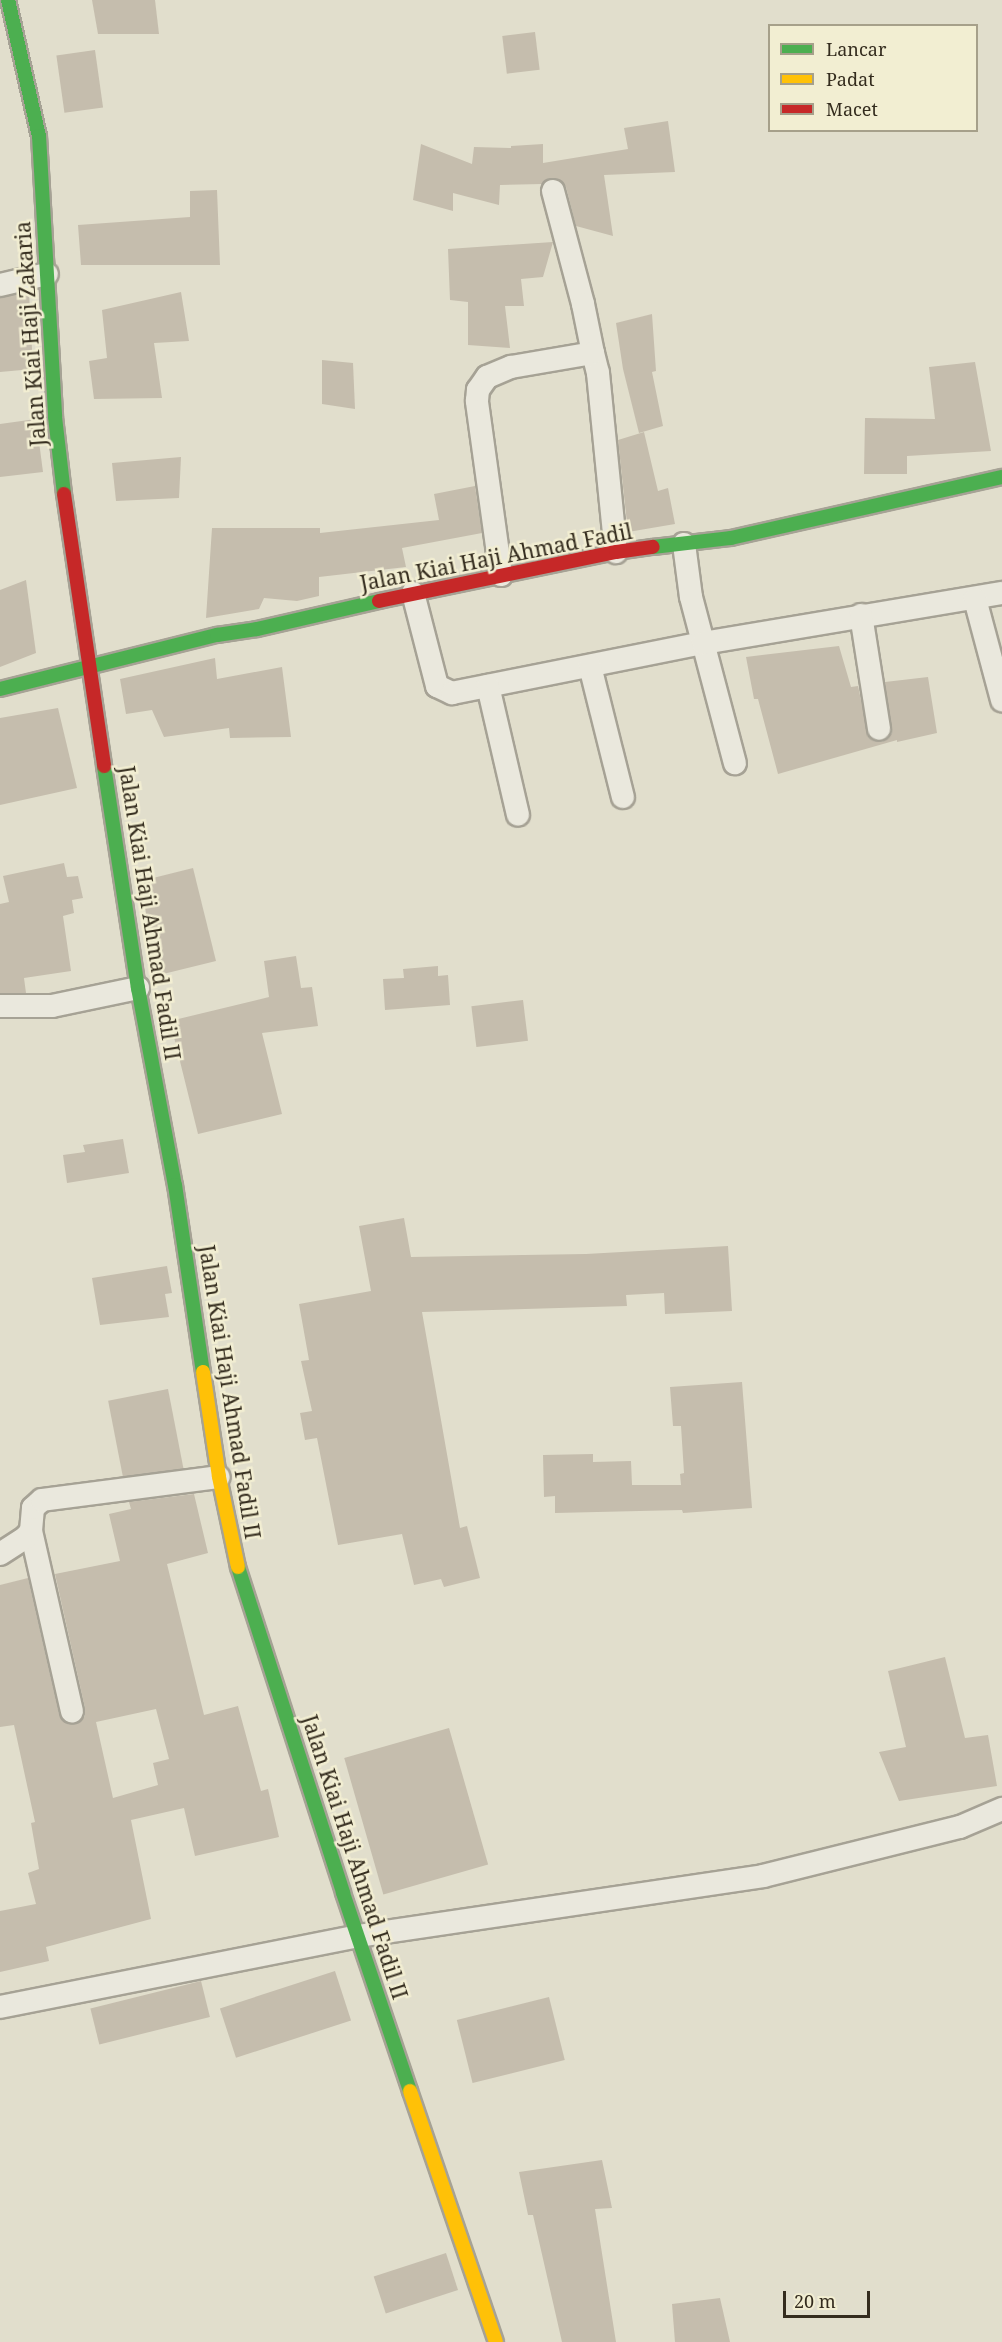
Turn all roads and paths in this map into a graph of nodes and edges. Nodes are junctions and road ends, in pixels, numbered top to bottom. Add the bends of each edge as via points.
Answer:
1 (8, 0) edge
2 (553, 191) dead end
3 (47, 274) junction
4 (0, 285) edge
5 (593, 353) junction
6 (1002, 477) edge
7 (684, 544) junction
8 (616, 552) junction
9 (501, 575) junction
10 (413, 593) junction
11 (1002, 593) edge
12 (975, 599) junction
13 (861, 615) junction
14 (702, 643) junction
15 (91, 666) junction
16 (590, 666) junction
17 (488, 686) junction
18 (0, 689) edge
19 (1002, 700) edge
20 (879, 729) dead end
21 (735, 764) dead end
22 (623, 797) dead end
23 (518, 815) dead end
24 (138, 988) junction
25 (0, 1006) edge
26 (219, 1477) junction
27 (31, 1531) junction
28 (0, 1554) edge
29 (72, 1711) dead end
30 (1002, 1809) edge
31 (358, 1936) junction
32 (0, 2007) edge
33 (496, 2342) edge

1 - 3 street, Jalan Kiai Haji Zakaria via 39,136
2 - 5 street
3 - 4 street
3 - 15 street, Jalan Kiai Haji Zakaria via 55,417 69,536
5 - 8 street
5 - 9 street via 512,367 487,377 478,390
6 - 7 street, Jalan Kiai Haji Ahmad Fadil via 732,538
7 - 8 street, Jalan Kiai Haji Ahmad Fadil
7 - 14 street
8 - 9 street, Jalan Kiai Haji Ahmad Fadil
9 - 10 street, Jalan Kiai Haji Ahmad Fadil
10 - 15 street, Jalan Kiai Haji Ahmad Fadil
10 - 17 street via 437,686 452,693
11 - 12 street
12 - 13 street
12 - 19 street
13 - 14 street
13 - 20 street
14 - 16 street
14 - 21 street
15 - 18 street, Jalan Kiai Haji Ahmad Fadil
15 - 24 street, Jalan Kiai Haji Ahmad Fadil II
16 - 17 street
16 - 22 street
17 - 23 street
24 - 25 street via 52,1006
24 - 26 street, Jalan Kiai Haji Ahmad Fadil II via 175,1185
26 - 27 street via 42,1500 33,1508
26 - 31 street, Jalan Kiai Haji Ahmad Fadil II via 236,1560
27 - 28 street
27 - 29 street
30 - 31 street via 960,1827 763,1876
31 - 32 street
31 - 33 street, Jalan Kiai Haji Ahmad Fadil II

